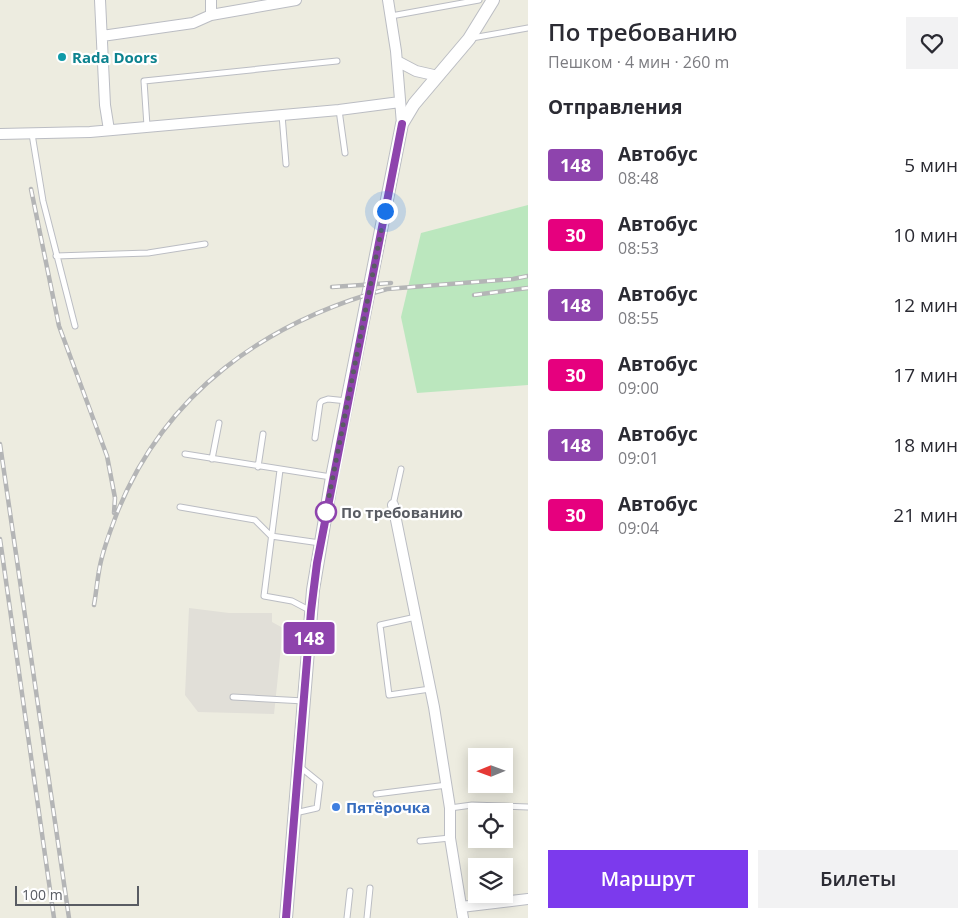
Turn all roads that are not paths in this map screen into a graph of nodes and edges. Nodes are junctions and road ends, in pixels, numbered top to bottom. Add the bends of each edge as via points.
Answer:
1 (100, 0) edge
2 (211, 0) edge
3 (296, 0) edge
4 (388, 0) edge
5 (479, 0) edge
6 (493, 0) edge
7 (212, 15) junction
8 (390, 16) junction
9 (528, 28) edge
10 (102, 36) junction
11 (469, 39) junction
12 (337, 61) dead end
13 (397, 61) junction
14 (438, 76) junction
15 (400, 102) junction
16 (338, 110) junction
17 (282, 115) junction
18 (402, 124) junction
19 (147, 126) junction
20 (109, 130) junction
21 (0, 134) edge
22 (32, 134) junction
23 (345, 153) dead end
24 (286, 164) dead end
25 (205, 244) dead end
26 (56, 256) junction
27 (76, 326) dead end
28 (348, 401) junction
29 (219, 423) dead end
30 (263, 434) dead end
31 (315, 438) dead end
32 (186, 454) dead end
33 (212, 459) junction
34 (258, 467) junction
35 (401, 469) dead end
36 (280, 470) junction
37 (332, 477) junction
38 (393, 505) joint
39 (180, 507) dead end
40 (271, 536) junction
41 (321, 544) junction
42 (311, 611) junction
43 (416, 617) junction
44 (430, 689) junction
45 (233, 697) dead end
46 (304, 701) junction
47 (298, 766) junction
48 (447, 785) junction
49 (376, 794) dead end
50 (528, 807) edge
51 (450, 808) junction
52 (295, 813) junction
53 (450, 838) junction
54 (420, 841) dead end
55 (370, 888) dead end
56 (350, 891) dead end
57 (528, 899) edge
58 (461, 907) junction
59 (286, 918) edge
60 (347, 918) edge
61 (368, 918) edge
62 (463, 918) edge

1 - 10 street
2 - 7 street
3 - 7 street
4 - 8 street
5 - 8 lane
6 - 11 street
7 - 10 street via 193,23
8 - 13 street
9 - 11 lane
10 - 20 street
11 - 14 street
12 - 19 lane via 144,81
13 - 14 street via 416,71
13 - 15 street
14 - 18 street
15 - 16 street
15 - 18 street
16 - 17 street
16 - 23 lane
17 - 19 street
17 - 24 lane
18 - 28 street
19 - 20 street
20 - 22 street
21 - 22 street
22 - 26 lane
25 - 26 lane via 148,253
26 - 27 lane
28 - 31 lane via 322,400
28 - 37 street
29 - 33 lane
30 - 34 lane
32 - 33 lane
33 - 34 lane
34 - 36 lane
35 - 38 lane
36 - 37 lane
36 - 40 lane
37 - 41 street
38 - 43 street
39 - 40 lane via 255,520
40 - 41 lane
40 - 42 lane via 264,596 292,601
41 - 42 street
42 - 46 street
43 - 44 street
43 - 44 lane via 380,625 389,695
44 - 48 street
45 - 46 lane
46 - 47 street
47 - 52 street
47 - 52 lane via 320,784 317,808
48 - 49 lane
48 - 51 street
50 - 51 lane via 472,805
51 - 53 street
52 - 59 street
53 - 54 lane
53 - 58 street
55 - 61 lane
56 - 60 lane
57 - 58 street
58 - 62 street

